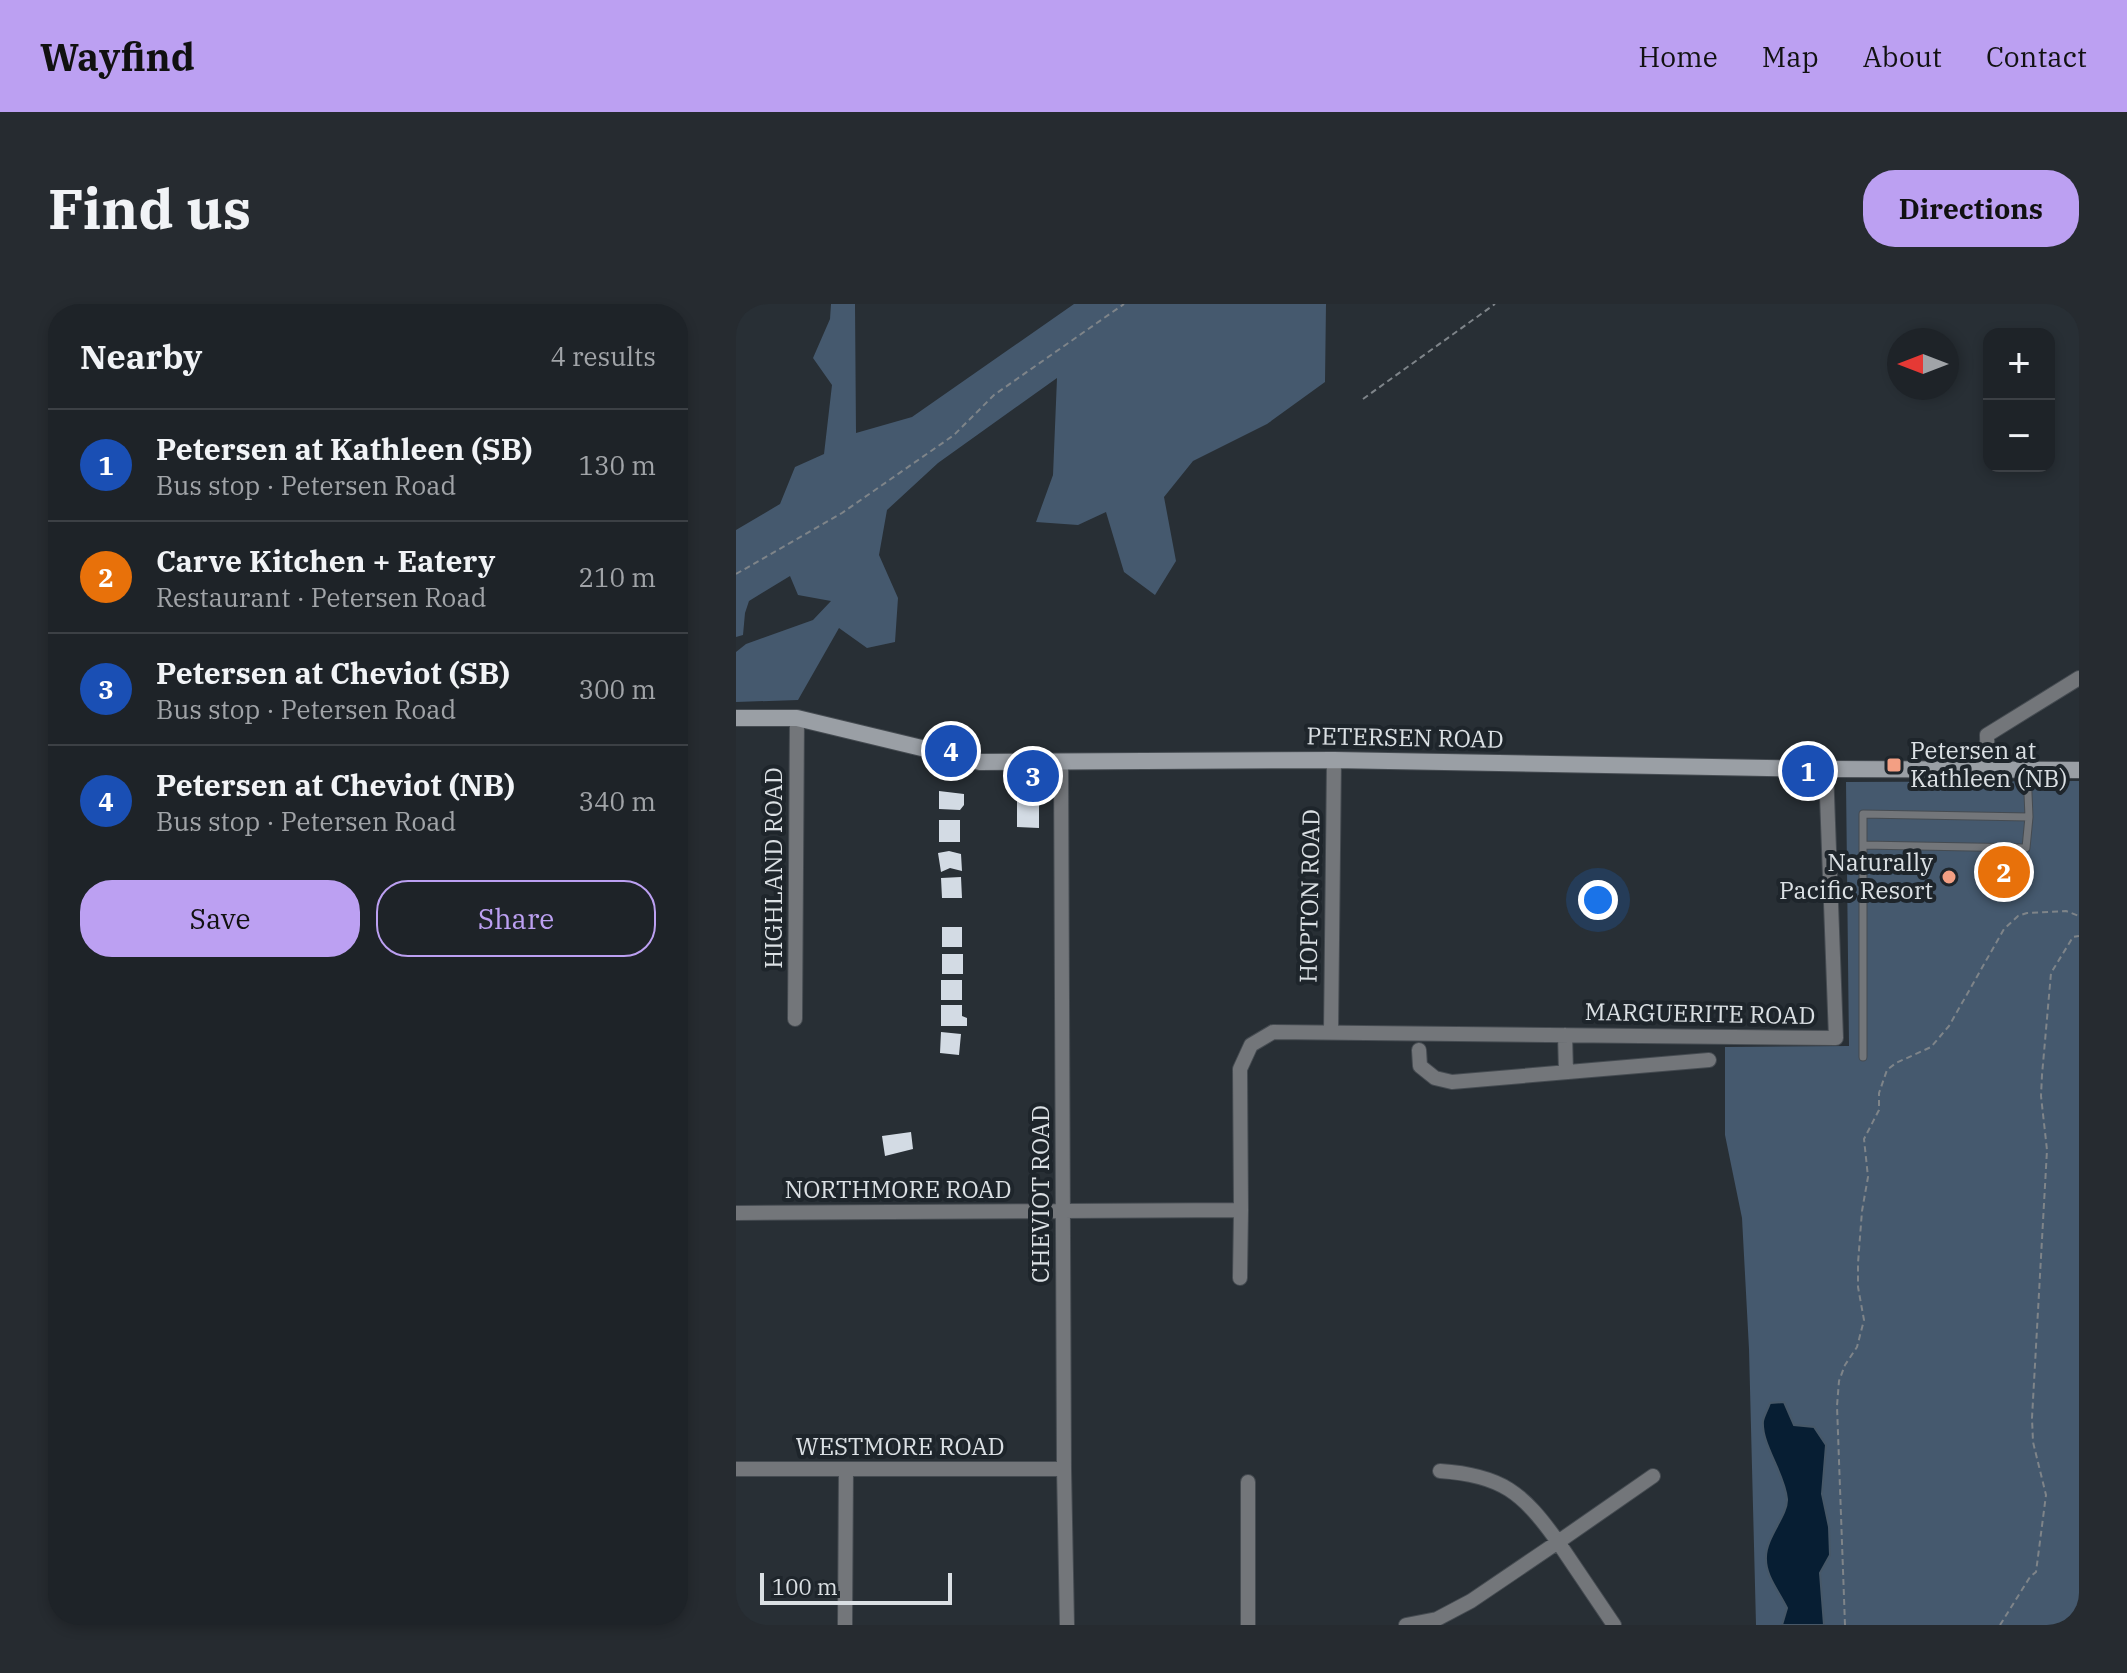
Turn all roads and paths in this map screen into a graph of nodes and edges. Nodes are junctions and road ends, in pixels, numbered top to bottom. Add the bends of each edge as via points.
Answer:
1 (1124, 304) edge
2 (1495, 304) edge
3 (1363, 399) dead end
4 (736, 574) edge
5 (2079, 678) edge
6 (736, 718) edge
7 (797, 718) junction
8 (1334, 760) junction
9 (1061, 762) junction
10 (1826, 769) junction
11 (2027, 770) junction
12 (2079, 770) edge
13 (1988, 771) junction
14 (2029, 817) junction
15 (1863, 845) junction
16 (2079, 916) edge
17 (2079, 936) edge
18 (795, 1019) dead end
19 (1331, 1032) junction
20 (1565, 1035) junction
21 (1419, 1050) dead end
22 (1863, 1057) dead end
23 (1709, 1060) dead end
24 (1566, 1072) junction
25 (1241, 1210) junction
26 (1064, 1211) junction
27 (736, 1213) edge
28 (1240, 1278) dead end
29 (736, 1469) edge
30 (1064, 1469) junction
31 (846, 1470) junction
32 (1440, 1471) dead end
33 (1653, 1476) dead end
34 (1248, 1482) dead end
35 (1558, 1542) junction
36 (845, 1625) edge
37 (1067, 1625) edge
38 (1248, 1625) edge
39 (1406, 1625) edge
40 (1614, 1625) edge
41 (1845, 1625) edge
42 (2000, 1625) edge

1 - 4 path via 994,395 954,435 842,513
2 - 3 path
5 - 13 street via 1987,735
6 - 7 street, PETERSEN ROAD
7 - 9 street, PETERSEN ROAD via 980,762
7 - 18 street, HIGHLAND ROAD
8 - 9 street, PETERSEN ROAD
8 - 10 street, PETERSEN ROAD
8 - 19 street, HOPTON ROAD
9 - 26 street, CHEVIOT ROAD
10 - 13 street, PETERSEN ROAD
10 - 20 street, MARGUERITE ROAD via 1836,1038
11 - 12 street, PETERSEN ROAD
11 - 13 street, PETERSEN ROAD
11 - 14 lane
14 - 15 lane via 2026,848
14 - 15 lane via 1863,814
15 - 22 lane
16 - 41 path via 2066,911 2018,916 2004,929 1949,1026 1931,1047 1887,1070 1879,1093 1879,1110 1864,1139 1868,1177 1858,1263 1864,1320 1839,1381 1837,1406
17 - 42 path via 2073,937 2051,973 2041,1096 2047,1150 2032,1418 2046,1495 2036,1572
19 - 20 street, MARGUERITE ROAD
19 - 25 street via 1273,1032 1251,1045 1240,1069
20 - 24 street, MARGUERITE ROAD
21 - 24 street, MARGUERITE ROAD via 1420,1066 1435,1078 1452,1082
23 - 24 street, MARGUERITE ROAD
25 - 26 street, NORTHMORE ROAD
25 - 28 street
26 - 27 street, NORTHMORE ROAD
26 - 30 street, CHEVIOT ROAD
29 - 31 street, WESTMORE ROAD
30 - 31 street, WESTMORE ROAD
30 - 37 street, CHEVIOT ROAD
31 - 36 street
32 - 35 street via 1473,1473 1502,1484 1535,1510
33 - 35 street
34 - 38 street
35 - 39 street via 1471,1601 1437,1619
35 - 40 street

